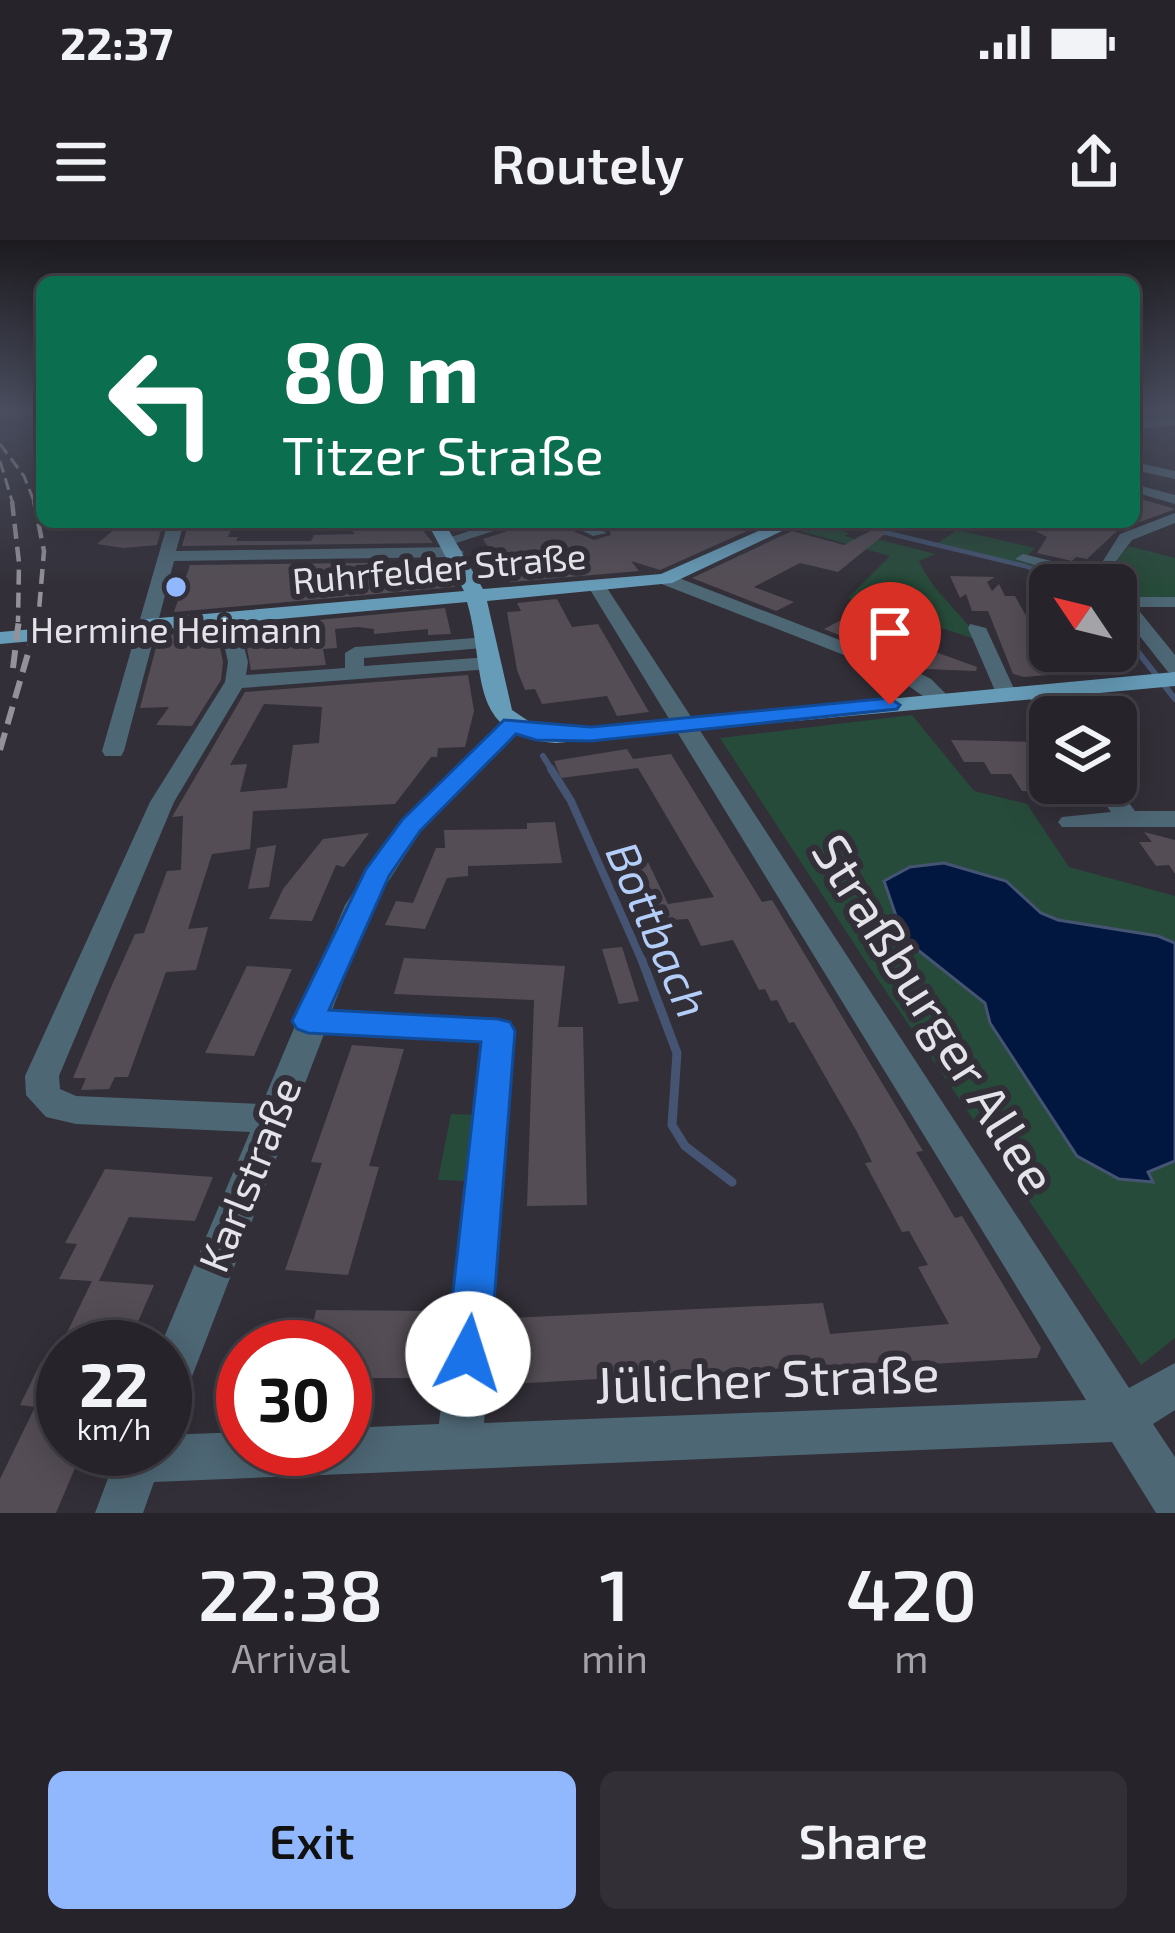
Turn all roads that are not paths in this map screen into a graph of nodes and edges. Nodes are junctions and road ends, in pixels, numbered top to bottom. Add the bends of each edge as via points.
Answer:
1 (1140, 512) edge
2 (1170, 519) edge
3 (174, 528) edge
4 (440, 528) edge
5 (499, 528) edge
6 (587, 528) edge
7 (777, 528) edge
8 (599, 533) dead end
9 (453, 546) junction
10 (166, 556) junction
11 (1023, 559) dead end
12 (1037, 564) edge
13 (1106, 564) edge
14 (665, 579) junction
15 (598, 588) junction
16 (1137, 595) edge
17 (480, 598) junction
18 (1175, 602) edge
19 (227, 617) junction
20 (151, 624) junction
21 (1137, 624) edge
22 (977, 628) dead end
23 (0, 638) edge
24 (489, 653) junction
25 (1174, 675) edge
26 (236, 682) junction
27 (1035, 691) junction
28 (1006, 693) junction
29 (1039, 696) edge
30 (940, 699) junction
31 (512, 725) junction
32 (686, 725) junction
33 (112, 751) dead end
34 (1117, 804) edge
35 (1128, 819) junction
36 (1175, 819) edge
37 (1071, 822) dead end
38 (308, 1021) junction
39 (270, 1119) junction
40 (192, 1320) edge
41 (1175, 1385) edge
42 (1120, 1418) junction
43 (460, 1447) junction
44 (192, 1453) edge
45 (133, 1476) edge
46 (1175, 1500) edge
47 (119, 1513) edge

1 - 2 street
2 - 13 street via 1120,542
3 - 10 street
4 - 9 main road
5 - 9 street
6 - 8 street
7 - 14 main road, Ruhrfelder Straße
9 - 10 street
9 - 17 main road
10 - 20 street
11 - 12 street
14 - 15 main road, Ruhrfelder Straße
14 - 30 street via 892,668
15 - 17 main road, Ruhrfelder Straße
15 - 32 street, Straßburger Allee
16 - 18 street
17 - 19 main road, Ruhrfelder Straße
17 - 24 main road
19 - 20 main road, Ruhrfelder Straße
19 - 26 street
20 - 23 main road, Ruhrfelder Straße
20 - 33 street
21 - 25 street
22 - 28 street
24 - 26 street
24 - 31 main road via 500,712
25 - 27 main road
26 - 39 street via 153,821 42,1076 43,1095 76,1110
27 - 28 main road
27 - 29 street
28 - 30 main road
30 - 32 main road
31 - 32 main road via 553,735
31 - 38 street, Karlstraße via 390,852
32 - 42 street, Straßburger Allee
34 - 35 street
35 - 36 street
35 - 37 street
38 - 39 street, Karlstraße
38 - 43 street via 498,1031
39 - 40 street, Karlstraße
41 - 42 street, Jülicher Straße
42 - 43 street, Jülicher Straße
42 - 46 street, Straßburger Allee
43 - 44 street, Jülicher Straße
45 - 47 street

